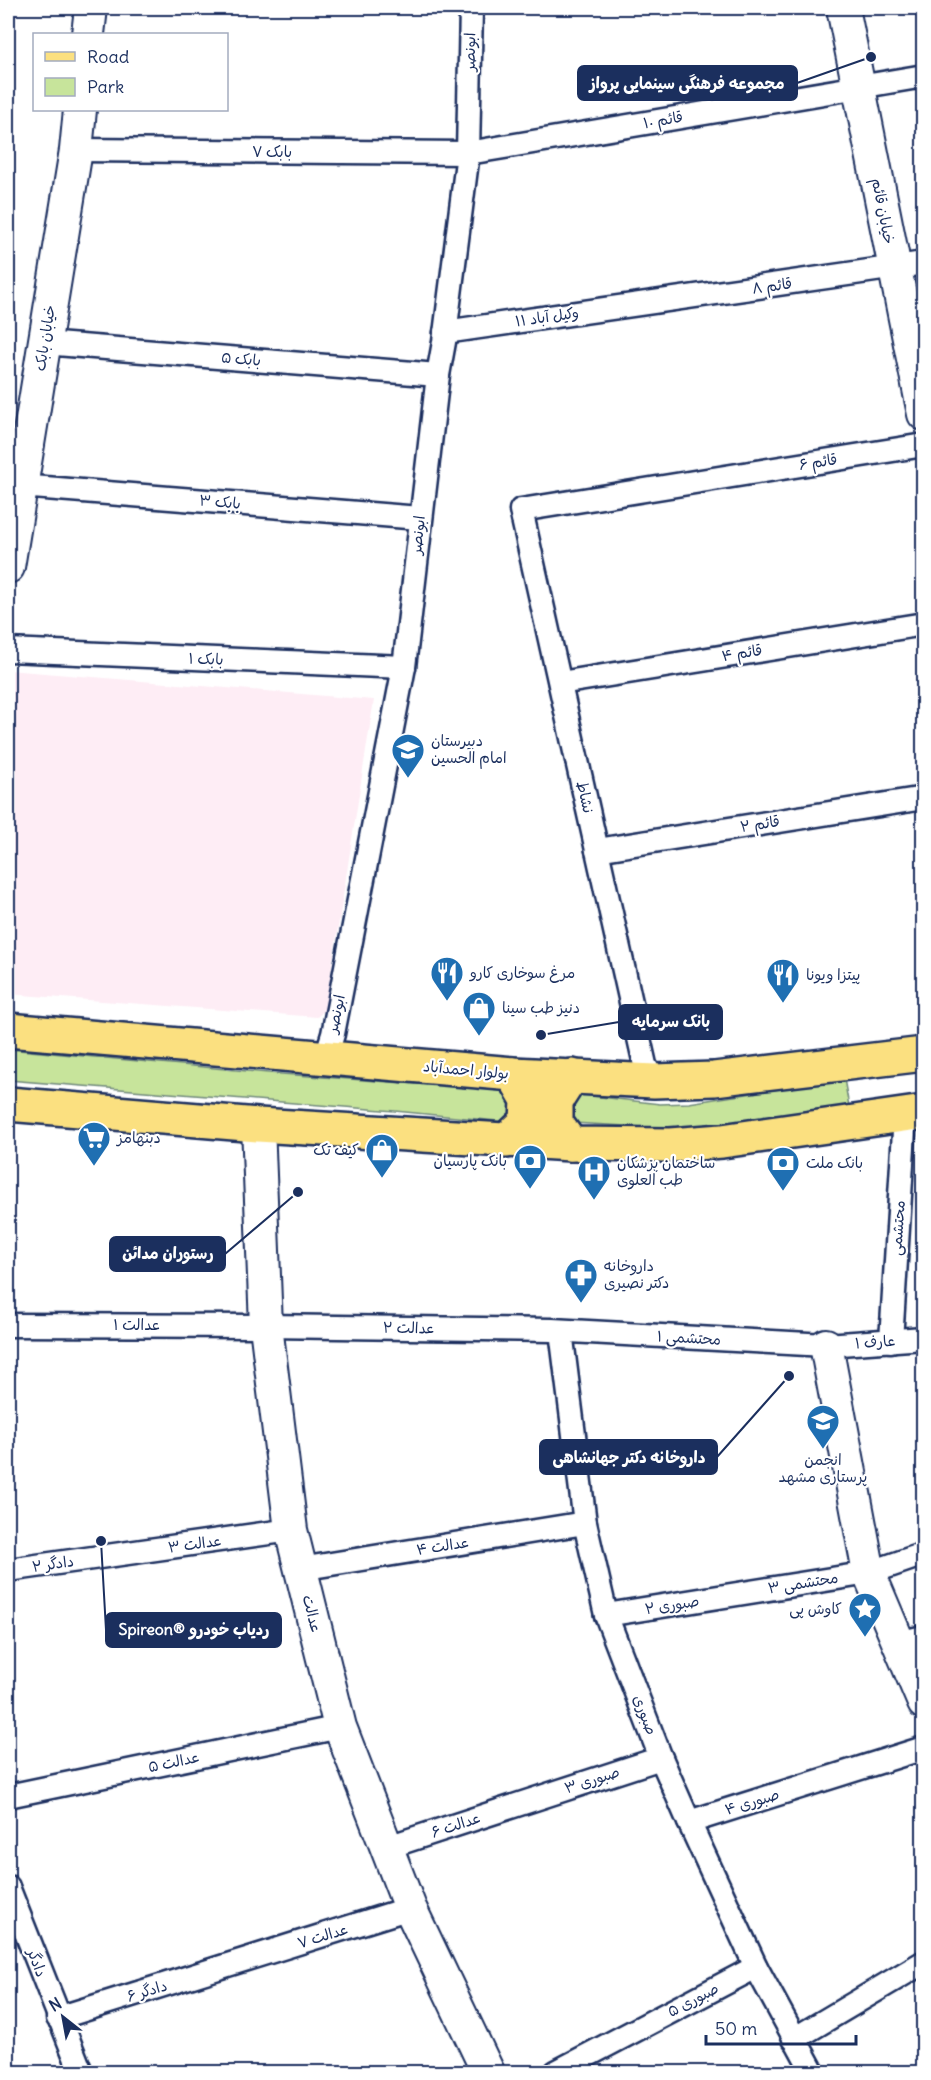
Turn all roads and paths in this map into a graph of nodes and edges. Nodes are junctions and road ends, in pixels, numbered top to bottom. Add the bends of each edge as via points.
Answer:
1 (91, 8) edge
2 (471, 8) edge
3 (843, 8) edge
4 (88, 33) edge
5 (924, 76) edge
6 (859, 87) junction
7 (80, 111) edge
8 (76, 150) junction
9 (468, 153) junction
10 (909, 266) edge
11 (649, 303) joint
12 (445, 332) junction
13 (44, 343) junction
14 (438, 375) junction
15 (924, 414) edge
16 (924, 445) edge
17 (20, 486) junction
18 (521, 510) joint
19 (420, 518) junction
20 (8, 567) edge
21 (924, 624) edge
22 (8, 650) edge
23 (404, 667) junction
24 (560, 683) junction
25 (924, 798) edge
26 (597, 850) junction
27 (8, 1030) edge
28 (924, 1054) edge
29 (326, 1057) junction
30 (513, 1074) junction
31 (572, 1076) junction
32 (654, 1081) junction
33 (8, 1104) edge
34 (914, 1114) edge
35 (258, 1125) junction
36 (506, 1141) junction
37 (571, 1144) junction
38 (8, 1325) edge
39 (266, 1326) junction
40 (556, 1331) junction
41 (924, 1338) edge
42 (891, 1341) junction
43 (826, 1345) junction
44 (585, 1523) junction
45 (291, 1530) junction
46 (924, 1554) edge
47 (99, 1557) joint
48 (300, 1569) junction
49 (8, 1570) edge
50 (869, 1573) junction
51 (738, 1594) joint
52 (606, 1616) junction
53 (910, 1640) edge
54 (924, 1703) edge
55 (340, 1727) junction
56 (924, 1748) edge
57 (661, 1758) junction
58 (8, 1796) edge
59 (524, 1803) joint
60 (688, 1822) junction
61 (388, 1847) junction
62 (8, 1887) edge
63 (410, 1908) junction
64 (235, 1963) joint
65 (916, 1966) edge
66 (756, 1967) junction
67 (58, 2018) junction
68 (794, 2039) junction
69 (78, 2072) edge
70 (488, 2073) edge
71 (555, 2073) edge
72 (813, 2073) edge

1 - 4 street
2 - 9 street, ابونصر
3 - 6 street, خیابان قائم
5 - 6 street, قائم ۱۰
6 - 9 street, قائم ۱۰
6 - 10 street, خیابان قائم
7 - 8 street, خیابان بابک
8 - 9 street, بابک ۷
8 - 13 street, خیابان بابک
9 - 12 street, ابونصر
10 - 11 street, قائم ۸
10 - 15 street, خیابان قائم
11 - 12 street, وکیل آباد ۱۱
12 - 14 street, ابونصر
13 - 14 street, بابک ۵
13 - 17 street, خیابان بابک
14 - 19 street, ابونصر
16 - 18 street, قائم ۶
17 - 19 street, بابک ۳
17 - 20 street, خیابان بابک
18 - 24 street, نشاط
19 - 23 street, ابونصر
21 - 24 street, قائم ۴
22 - 23 street, بابک ۱
23 - 29 street, ابونصر
24 - 26 street, نشاط
25 - 26 street, قائم ۲
26 - 32 street, نشاط via 645,1065
27 - 29 main road, بولوار احمدآباد
28 - 32 main road, بولوار احمدآباد via 714,1079
29 - 30 main road, بولوار احمدآباد
30 - 31 main road, بولوار احمدآباد
30 - 36 main road via 528,1100 527,1120
31 - 32 main road, بولوار احمدآباد
31 - 37 main road via 556,1101 556,1123
33 - 35 main road
34 - 37 main road via 722,1141
34 - 42 street, محتشمی
35 - 36 main road
35 - 39 street, عدالت
36 - 37 main road
38 - 39 street, عدالت ۱
39 - 40 street, عدالت ۲
39 - 45 street, عدالت
40 - 43 street, محتشمی ۱
40 - 44 street, صبوری
41 - 42 street, عارف ۱
42 - 43 street, عارف ۱
43 - 50 street
44 - 48 street, عدالت ۴
44 - 52 street, صبوری
45 - 47 street, عدالت ۳
45 - 48 street, عدالت
46 - 50 street, محتشمی ۳
47 - 49 street, دادگر ۲
48 - 55 street, عدالت
50 - 51 street, محتشمی ۳
50 - 53 street
51 - 52 street, صبوری ۲
52 - 57 street, صبوری
53 - 54 street
55 - 58 street, عدالت ۵
55 - 61 street, عدالت
56 - 60 street, صبوری ۴
57 - 59 street, صبوری ۳
57 - 60 street, صبوری
59 - 61 street, عدالت ۶
60 - 66 street, صبوری
61 - 63 street, عدالت
62 - 67 street, دادگر
63 - 64 street, عدالت ۷
63 - 70 street, عدالت
64 - 67 street, دادگر ۶
65 - 68 street
66 - 68 street, صبوری
66 - 71 street, صبوری ۵
67 - 69 street, دادگر
68 - 72 street, صبوری

